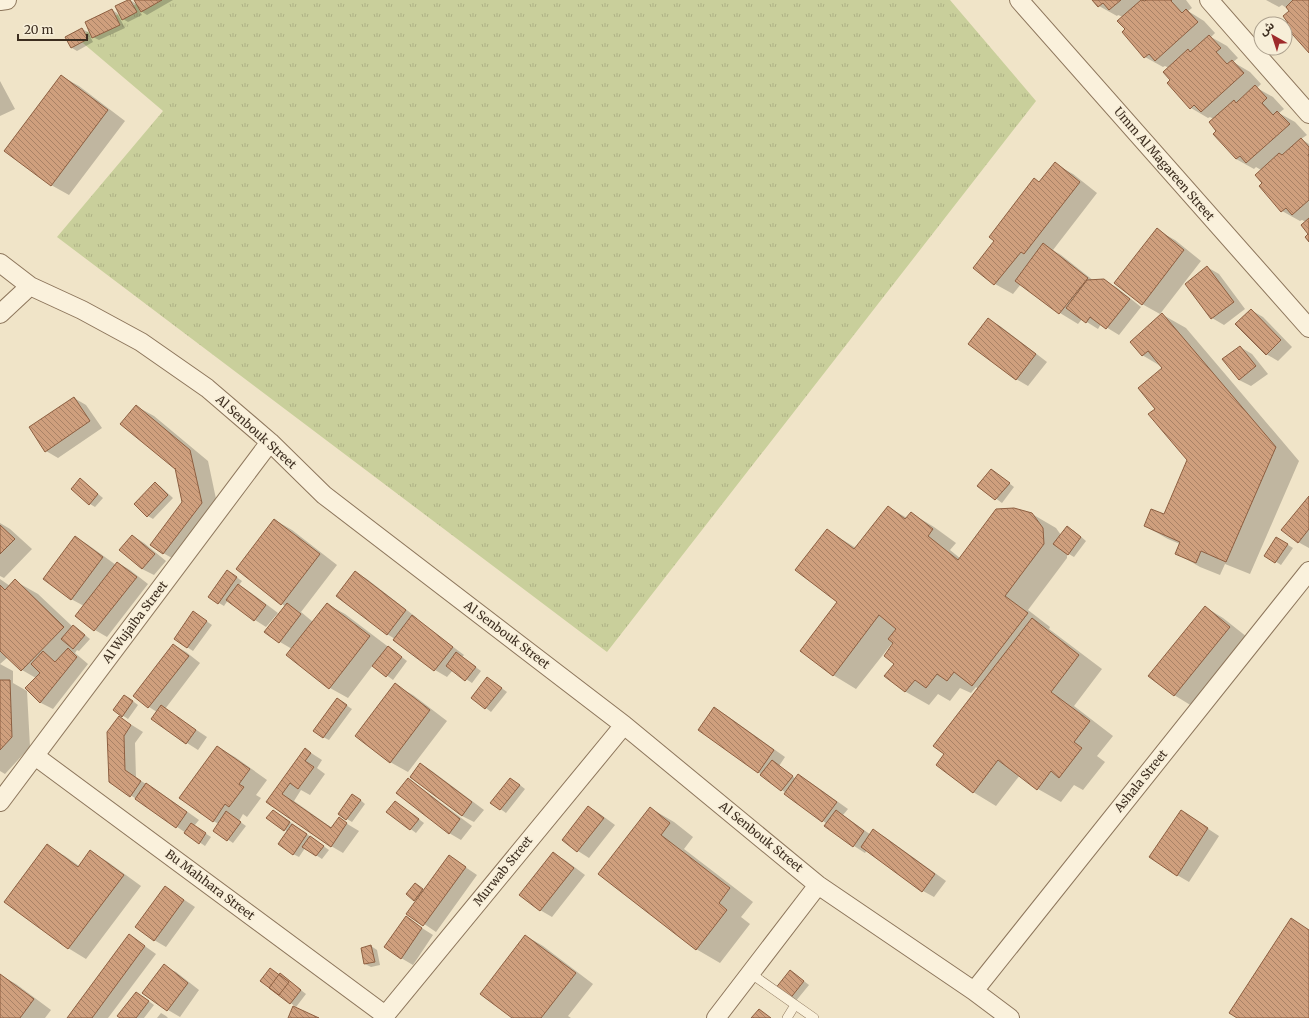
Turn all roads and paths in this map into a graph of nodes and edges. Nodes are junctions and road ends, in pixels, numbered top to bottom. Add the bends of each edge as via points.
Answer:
1 (7, 0) edge
2 (1019, 0) edge
3 (1209, 0) edge
4 (0, 1) edge
5 (1309, 114) edge
6 (0, 264) edge
7 (30, 286) junction
8 (0, 314) edge
9 (1309, 328) edge
10 (270, 442) junction
11 (1309, 571) edge
12 (624, 725) junction
13 (35, 756) junction
14 (0, 802) edge
15 (818, 885) junction
16 (750, 973) junction
17 (974, 991) junction
18 (796, 1005) junction
19 (384, 1017) edge
20 (716, 1018) edge
21 (787, 1018) edge
22 (814, 1018) edge
23 (1010, 1018) edge

1 - 4 street
2 - 9 street, Umm Al Magareen Street
3 - 5 street
6 - 7 street, Al Senbouk Street
7 - 8 street
7 - 10 street, Al Senbouk Street via 141,342 207,388
10 - 12 street, Al Senbouk Street via 324,495
10 - 13 street, Al Wujaiba Street
11 - 17 street, Ashala Street
12 - 15 street, Al Senbouk Street
12 - 19 street, Murwab Street
13 - 14 street, Al Wujaiba Street
13 - 19 street, Bu Mahhara Street
15 - 16 street
15 - 17 street, Al Senbouk Street
16 - 18 lane
16 - 20 street
17 - 23 street, Al Senbouk Street
18 - 21 lane
18 - 22 lane

